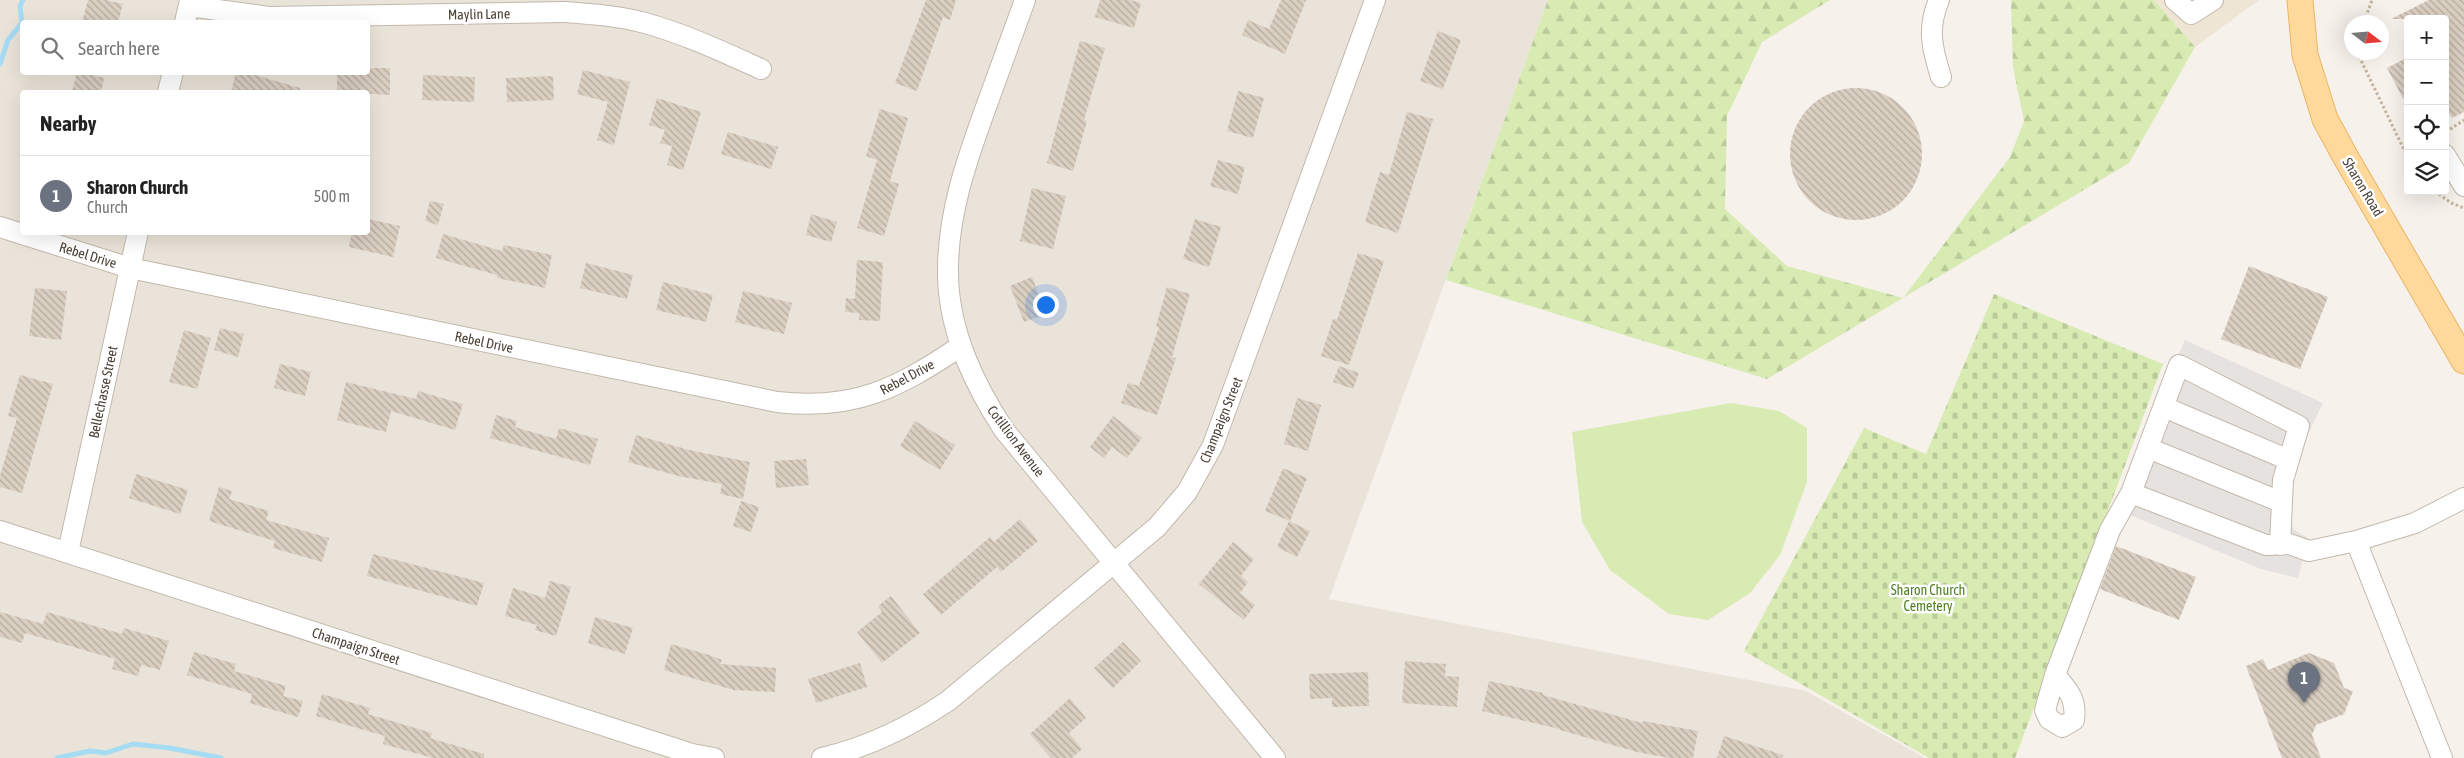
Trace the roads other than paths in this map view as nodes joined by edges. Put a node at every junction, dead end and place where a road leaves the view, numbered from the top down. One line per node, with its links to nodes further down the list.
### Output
1 (1025, 0): 19 (street, Cotillion Avenue)
2 (1375, 0): 31 (street, Champaign Street)
3 (1939, 0): 10 (street)
4 (2175, 0): 5 (street)
5 (2214, 0)
6 (2300, 0): 20 (main road, Sharon Road)
7 (188, 9): 8 (street, Maylin Lane)
8 (761, 69)
9 (172, 75): 11 (street)
10 (1941, 77)
11 (168, 90)
12 (2449, 162): 13 (street)
13 (2464, 186)
14 (0, 227): 15 (street, Rebel Drive)
15 (20, 233)
16 (25, 235): 18 (street, Rebel Drive)
17 (137, 235): 18 (street, Bellechasse Street)
18 (130, 268): 19 (street, Rebel Drive); 30 (street, Bellechasse Street)
19 (961, 346): 31 (street, Cotillion Avenue)
20 (2464, 361)
21 (2164, 406): 22 (street); 23 (street); 23 (street)
22 (2148, 448): 24 (street); 26 (street)
23 (2289, 460): 26 (street)
24 (2131, 493): 29 (street); 32 (street)
25 (2464, 498): 28 (street)
26 (2281, 502): 29 (street)
27 (0, 531): 30 (street, Champaign Street)
28 (2356, 541): 29 (street); 36 (street)
29 (2280, 545)
30 (68, 552): 33 (street, Champaign Street)
31 (1114, 563): 34 (street, Champaign Street); 35 (street, Cotillion Avenue)
32 (2055, 675)
33 (706, 757)
34 (822, 758)
35 (1275, 758)
36 (2442, 758)

